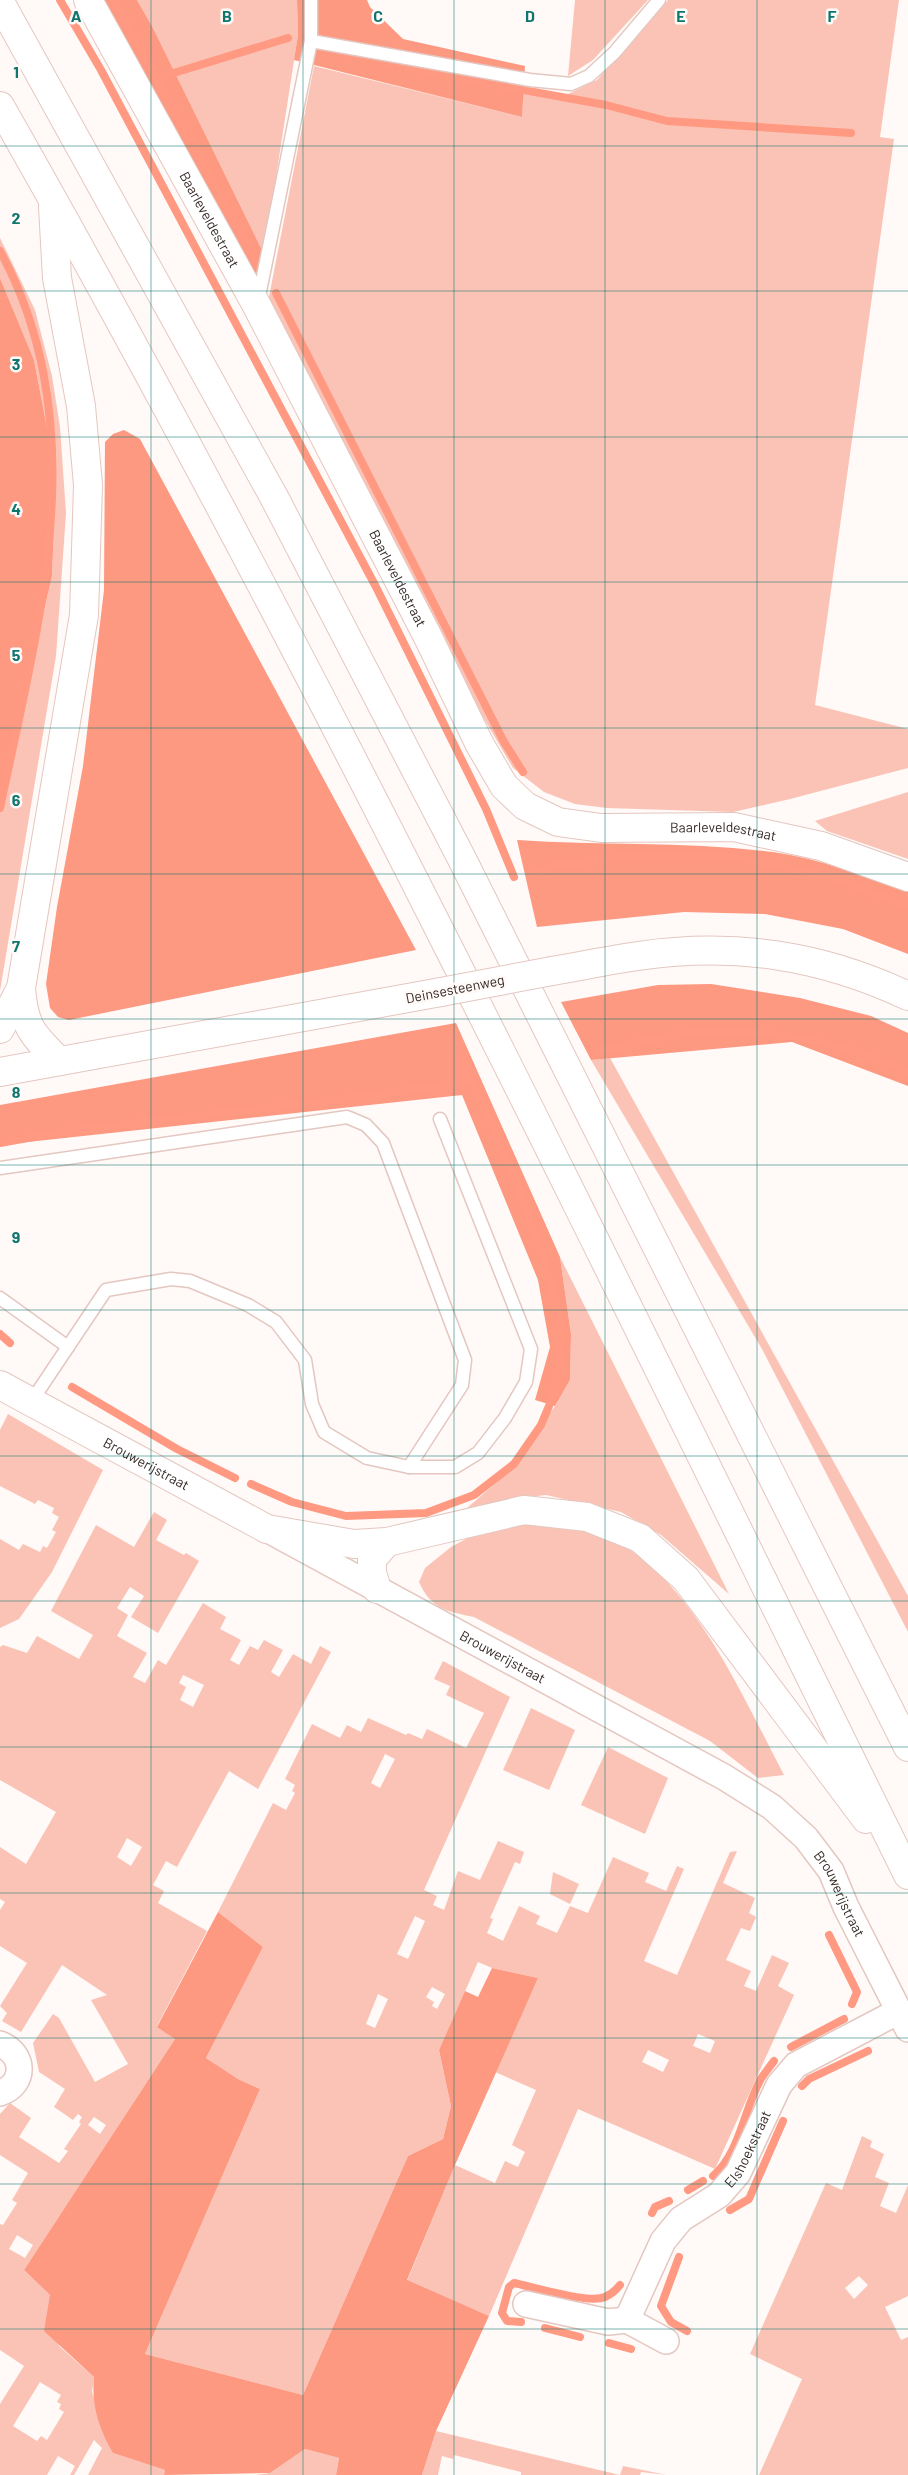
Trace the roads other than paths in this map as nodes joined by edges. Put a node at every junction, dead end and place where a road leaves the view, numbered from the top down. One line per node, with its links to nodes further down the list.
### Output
1 (88, 0): 8 (main road, Baarleveldestraat)
2 (311, 0): 5 (lane)
3 (659, 0): 5 (lane)
4 (0, 2): 25 (main road)
5 (311, 41): 8 (lane)
6 (0, 106): 7 (main road)
7 (52, 198): 10 (main road); 26 (main road)
8 (257, 306): 9 (main road, Baarleveldestraat)
9 (908, 877)
10 (22, 988): 12 (main road); 13 (main road)
11 (908, 996): 13 (main road, Deinsesteenweg, bridge)
12 (0, 1029)
13 (59, 1060): 14 (main road, Deinsesteenweg)
14 (0, 1072)
15 (440, 1119): 21 (lane)
16 (0, 1168): 21 (lane)
17 (0, 1298): 18 (lane)
18 (68, 1347): 20 (lane); 21 (lane)
19 (0, 1385): 20 (main road, Brouwerijstraat)
20 (31, 1402): 22 (main road, Brouwerijstraat)
21 (409, 1468)
22 (267, 1529): 23 (main road); 24 (street, Brouwerijstraat)
23 (387, 1542): 24 (main road); 26 (main road)
24 (377, 1589): 27 (street, Brouwerijstraat)
25 (908, 1748)
26 (908, 1874)
27 (903, 2020): 31 (street, Elshoekstraat)
28 (0, 2044): 29 (street)
29 (0, 2093)
30 (526, 2304): 31 (street)
31 (627, 2320): 32 (street)
32 (666, 2341)

